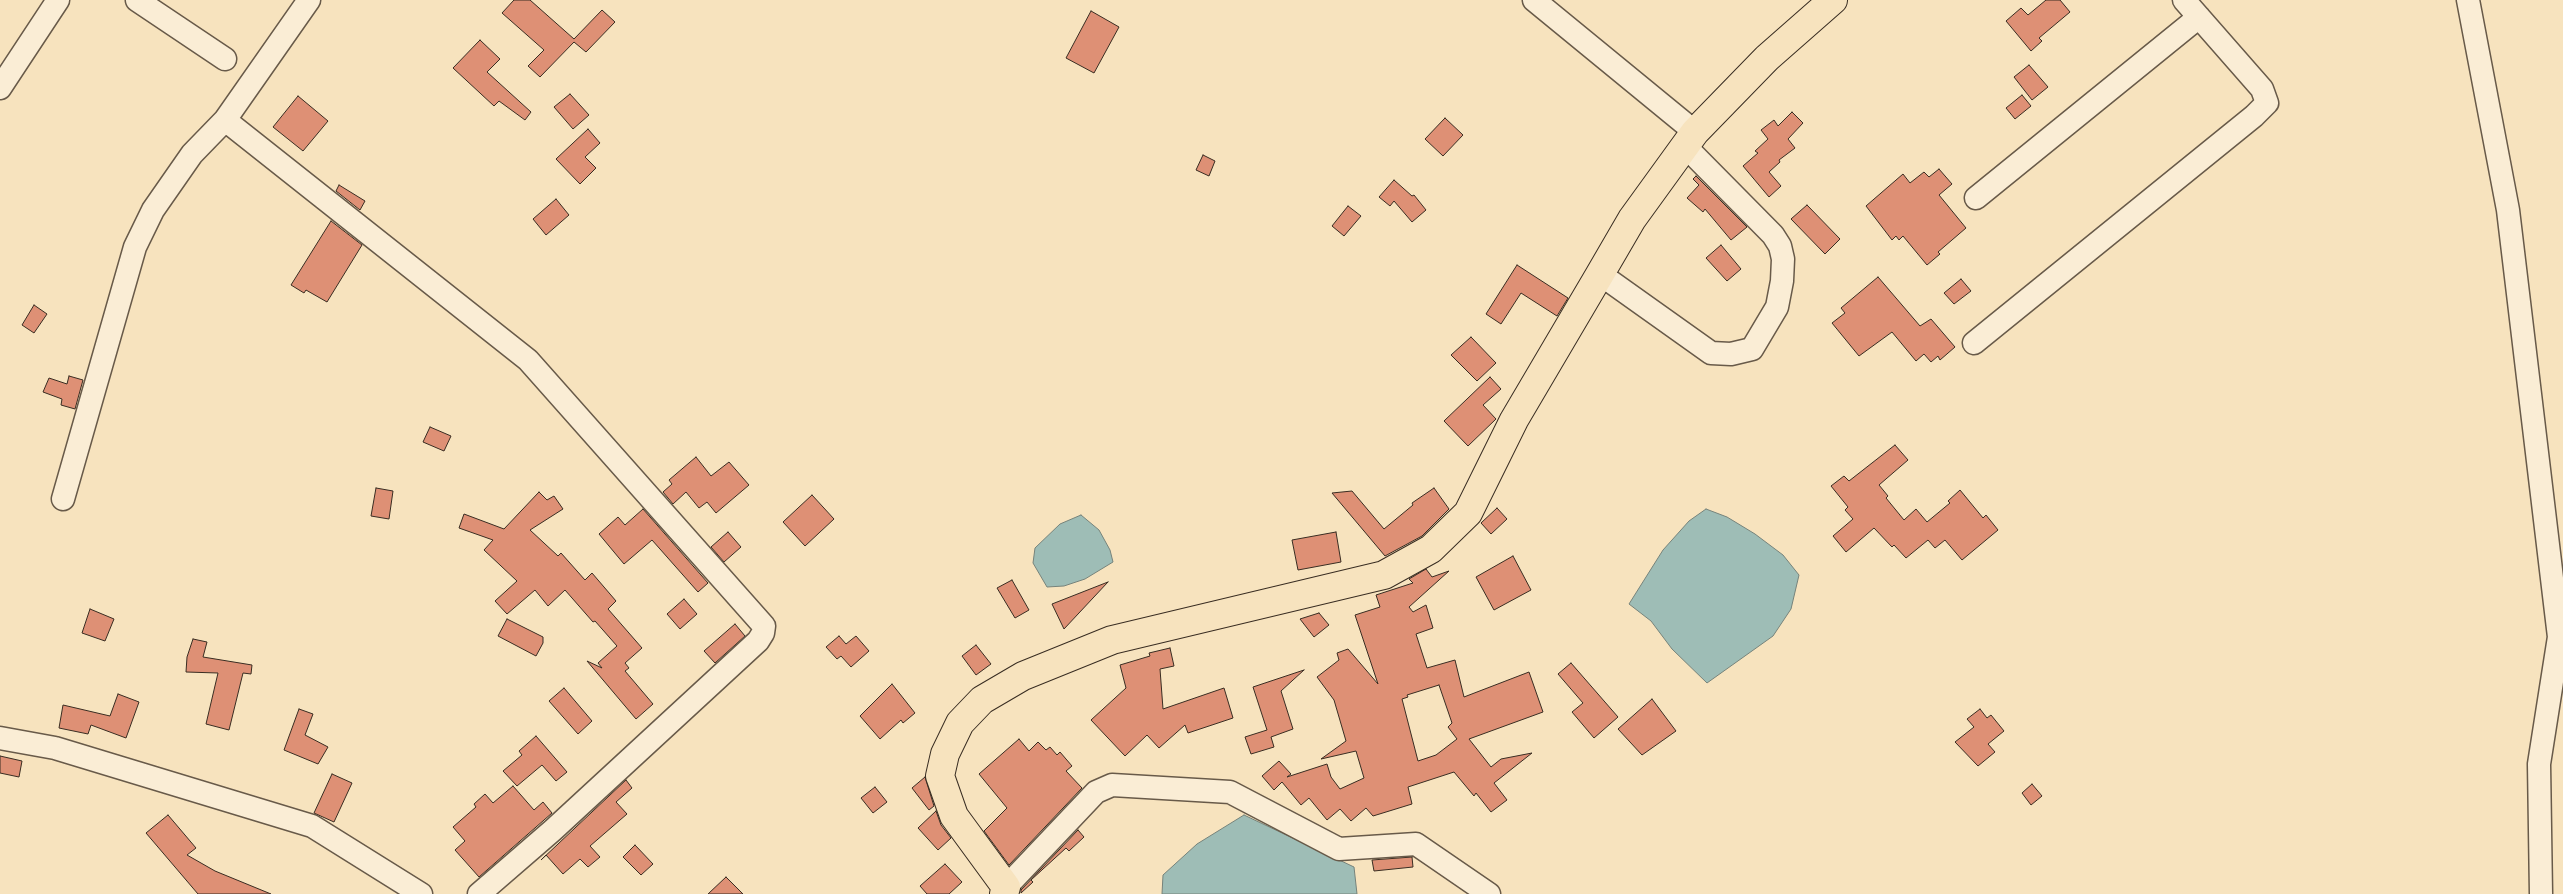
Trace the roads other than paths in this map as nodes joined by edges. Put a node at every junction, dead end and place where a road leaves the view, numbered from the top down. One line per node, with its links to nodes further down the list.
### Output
1 (58, 0): 10 (street)
2 (137, 0): 9 (street)
3 (309, 0): 11 (street)
4 (1534, 0): 12 (street)
5 (1833, 0): 12 (main road)
6 (2184, 0): 8 (street)
7 (2468, 0): 22 (street)
8 (2199, 17): 13 (street); 15 (street)
9 (225, 59)
10 (0, 88)
11 (225, 120): 16 (street); 20 (street)
12 (1690, 139): 14 (main road); 14 (street)
13 (1976, 198)
14 (1600, 274): 18 (main road)
15 (1974, 343)
16 (63, 499)
17 (0, 738): 19 (street)
18 (1005, 891): 21 (street)
19 (421, 894)
20 (479, 894)
21 (1489, 894)
22 (2541, 894)

